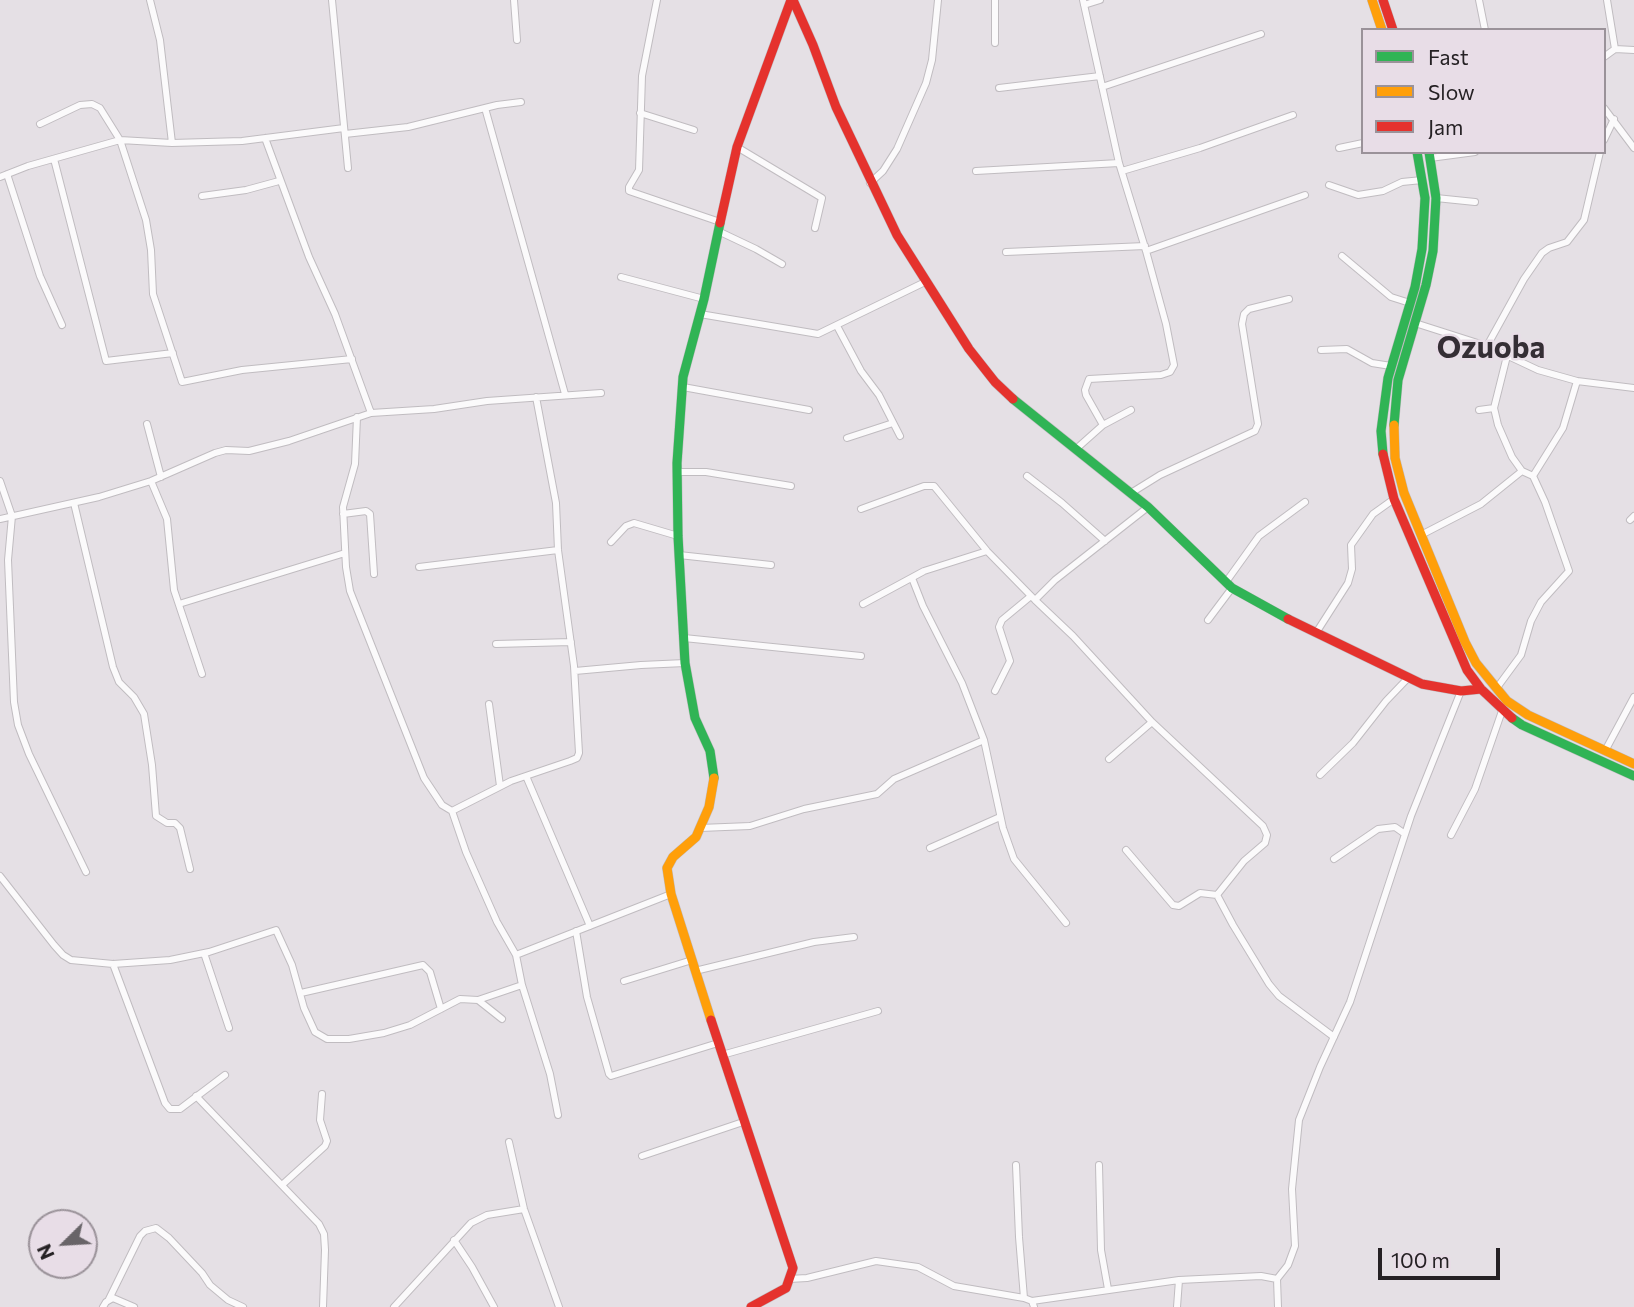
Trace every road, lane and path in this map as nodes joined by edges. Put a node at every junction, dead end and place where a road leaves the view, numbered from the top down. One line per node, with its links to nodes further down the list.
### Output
1 (149, 0): 38 (street)
2 (332, 0): 34 (street)
3 (514, 0): 18 (street)
4 (657, 0): 29 (street)
5 (792, 0): 40 (street); 54 (street)
6 (938, 0): 54 (street)
7 (995, 0): 19 (street)
8 (1100, 0): 13 (street)
9 (1372, 0): 14 (street)
10 (1383, 0): 15 (street)
11 (1479, 0): 16 (street)
12 (1606, 0): 20 (street)
13 (1084, 3): 23 (street)
14 (1381, 28)
15 (1392, 28)
16 (1485, 28)
17 (1261, 34): 24 (street)
18 (517, 40)
19 (995, 43)
20 (1615, 49): 21 (street); 22 (street)
21 (1634, 50)
22 (1606, 56)
23 (1100, 76): 24 (street); 25 (street)
24 (1102, 87): 47 (street)
25 (999, 88)
26 (521, 102): 27 (street)
27 (485, 108): 34 (street); 85 (street)
28 (1606, 110): 31 (street)
29 (640, 113): 33 (street); 60 (street)
30 (1293, 115): 50 (street)
31 (1614, 119): 35 (street); 42 (street)
32 (40, 124): 37 (street)
33 (694, 130)
34 (345, 131): 36 (street); 48 (street)
35 (1606, 136)
36 (265, 138): 38 (street); 53 (street)
37 (120, 140): 38 (street); 46 (street); 77 (street)
38 (172, 143)
39 (1361, 143): 41 (street)
40 (737, 148): 60 (street); 61 (street)
41 (1339, 148)
42 (1634, 148)
43 (1417, 154): 52 (street)
44 (1600, 154): 75 (street)
45 (1430, 155): 58 (street)
46 (54, 159): 51 (street); 77 (street)
47 (1119, 163): 49 (street); 50 (street)
48 (348, 167)
49 (976, 171)
50 (1122, 171): 62 (street)
51 (3, 176): 73 (street)
52 (1422, 180): 55 (street); 70 (street)
53 (279, 181): 57 (street); 79 (street)
54 (870, 183): 67 (street)
55 (1329, 185)
56 (1305, 195): 62 (street)
57 (202, 196)
58 (1436, 198): 59 (street); 72 (street)
59 (1475, 202)
60 (719, 227): 65 (street); 68 (street)
61 (815, 228)
62 (1145, 249): 63 (street); 95 (street)
63 (1006, 252)
64 (1342, 256): 70 (street)
65 (782, 264)
66 (621, 277): 68 (street)
67 (925, 282): 74 (street); 98 (street)
68 (704, 299): 71 (street)
69 (1289, 299): 107 (street)
70 (1410, 303): 80 (street)
71 (700, 314): 74 (street); 82 (street)
72 (1415, 323): 75 (street); 116 (street)
73 (62, 325)
74 (837, 326): 93 (street)
75 (1488, 346): 78 (street)
76 (1321, 350): 80 (street)
77 (173, 353): 79 (street)
78 (1507, 356): 81 (street); 87 (street)
79 (352, 359): 91 (street)
80 (1391, 366): 108 (street)
81 (1577, 381): 83 (street); 101 (street)
82 (683, 387): 88 (street); 100 (street)
83 (1634, 387)
84 (601, 393): 85 (street)
85 (565, 394): 86 (street)
86 (536, 397): 91 (street); 120 (street)
87 (1494, 408): 90 (street); 99 (street)
88 (809, 410)
89 (1131, 410): 95 (street)
90 (1479, 410)
91 (371, 413): 92 (street)
92 (357, 417): 102 (street); 113 (street)
93 (893, 423): 96 (street); 97 (street)
94 (147, 424): 102 (street)
95 (1103, 425): 98 (street)
96 (900, 436)
97 (847, 438)
98 (1076, 449): 107 (street)
99 (1522, 471): 101 (street); 116 (street)
100 (677, 472): 106 (street); 117 (street)
101 (1533, 476): 143 (street)
102 (160, 477): 105 (street)
103 (1027, 477): 118 (street)
104 (0, 481): 114 (street)
105 (151, 481): 110 (street); 130 (street)
106 (791, 486)
107 (1131, 493): 111 (street)
108 (1394, 499): 133 (street); 142 (street)
109 (1305, 502): 128 (street)
110 (74, 503): 114 (street); 166 (street)
111 (1148, 507): 118 (street); 128 (street)
112 (861, 509): 121 (street)
113 (343, 514): 122 (street); 126 (street)
114 (12, 516): 115 (street); 167 (street)
115 (0, 519)
116 (1421, 535): 143 (street)
117 (678, 536): 119 (street); 123 (street)
118 (1105, 541): 129 (street)
119 (611, 542)
120 (558, 550): 125 (street); 135 (street)
121 (987, 551): 127 (street); 129 (street)
122 (345, 553): 130 (street); 158 (street)
123 (679, 555): 124 (street); 134 (street)
124 (771, 565)
125 (419, 567)
126 (374, 574)
127 (912, 578): 131 (street); 150 (street)
128 (1229, 585): 132 (street); 133 (street)
129 (1033, 598): 144 (street); 149 (street)
130 (179, 604): 140 (street)
131 (863, 604)
132 (1208, 620)
133 (1316, 633): 141 (street)
134 (684, 638): 137 (street); 138 (street)
135 (570, 642): 136 (street); 139 (street)
136 (496, 643)
137 (861, 656)
138 (685, 663): 139 (street); 160 (street)
139 (575, 671): 155 (street)
140 (202, 674)
141 (1409, 677): 145 (street); 154 (street)
142 (1481, 689): 145 (street); 148 (street)
143 (1496, 690): 151 (street)
144 (995, 691)
145 (1461, 691): 161 (street)
146 (1634, 697): 151 (street)
147 (489, 704): 157 (street)
148 (1502, 711): 156 (street); 162 (street)
149 (1152, 722): 152 (street); 170 (street)
150 (984, 740): 159 (street); 160 (street)
151 (1605, 751): 153 (street)
152 (1109, 759)
153 (1634, 764)
154 (1320, 775)
155 (526, 776): 157 (street); 172 (street)
156 (1634, 776)
157 (500, 786): 158 (street)
158 (452, 811): 176 (street)
159 (1000, 817): 163 (street); 171 (street)
160 (700, 828): 169 (street)
161 (1405, 834): 165 (street); 188 (street)
162 (1451, 835)
163 (930, 848)
164 (1126, 850): 170 (street)
165 (1334, 859)
166 (190, 869)
167 (86, 872)
168 (0, 876): 178 (street)
169 (671, 894): 172 (street); 177 (street)
170 (1217, 895): 188 (street)
171 (1066, 923)
172 (590, 926): 173 (street)
173 (576, 932): 176 (street); 189 (street)
174 (854, 937): 179 (street)
175 (204, 953): 178 (street); 182 (street); 187 (street)
176 (516, 955): 181 (street)
177 (692, 960): 179 (street); 180 (street)
178 (113, 964): 193 (street)
179 (695, 971): 189 (street)
180 (624, 981)
181 (522, 985): 183 (street); 194 (street)
182 (302, 993): 184 (street); 184 (street)
183 (478, 1000): 184 (street); 186 (street)
184 (441, 1009)
185 (878, 1011): 190 (street)
186 (502, 1019)
187 (229, 1028)
188 (1334, 1037): 204 (street)
189 (718, 1042): 190 (street)
190 (722, 1055): 195 (street)
191 (225, 1075): 193 (street)
192 (322, 1094): 200 (street)
193 (196, 1096): 200 (street)
194 (558, 1115)
195 (743, 1122): 197 (street); 203 (street)
196 (509, 1142): 201 (street)
197 (642, 1156)
198 (1016, 1165): 208 (street)
199 (1099, 1166): 206 (street)
200 (282, 1185): 213 (street)
201 (524, 1209): 202 (street); 215 (street)
202 (454, 1240): 209 (street); 214 (street)
203 (789, 1279): 208 (street); 216 (street)
204 (1277, 1279): 205 (street); 218 (street)
205 (1179, 1280): 206 (street); 217 (street)
206 (1108, 1289): 208 (street)
207 (109, 1299): 210 (street); 211 (street); 212 (street)
208 (1030, 1302)
209 (397, 1306)
210 (103, 1307)
211 (134, 1307)
212 (243, 1307)
213 (323, 1307)
214 (494, 1307)
215 (559, 1307)
216 (751, 1307)
217 (1177, 1307)
218 (1278, 1307)

